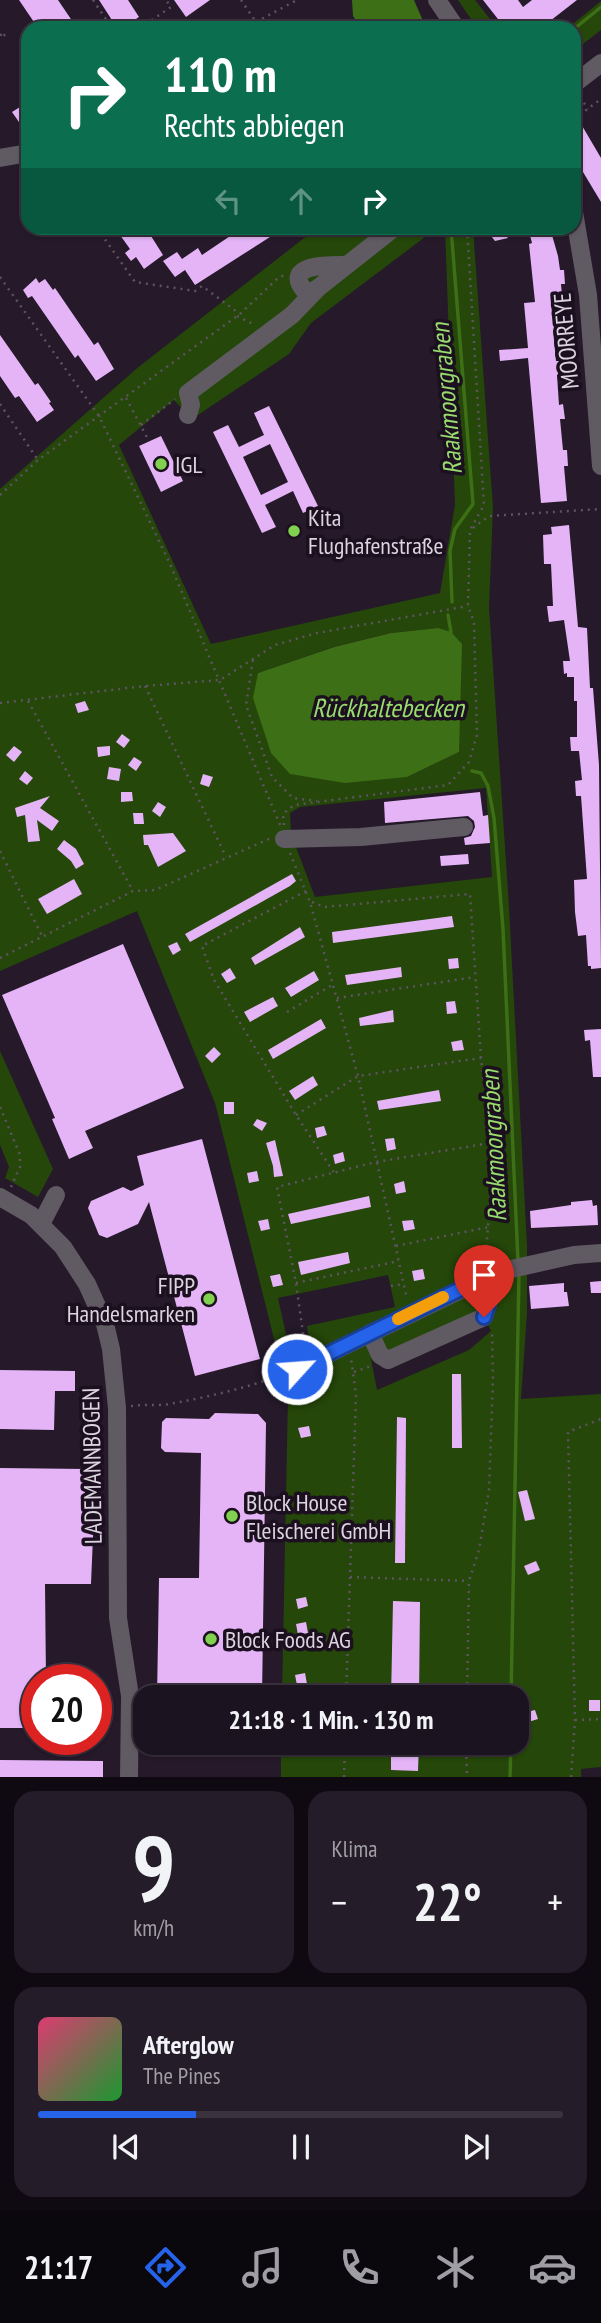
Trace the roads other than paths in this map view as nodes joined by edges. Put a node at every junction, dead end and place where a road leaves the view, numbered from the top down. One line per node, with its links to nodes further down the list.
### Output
1 (437, 0): 2 (street)
2 (451, 21)
3 (601, 63): 4 (street)
4 (581, 86)
5 (21, 154): 6 (street)
6 (0, 158)
7 (385, 235): 9 (street)
8 (580, 235): 11 (street, MOORREYE)
9 (347, 265): 10 (street); 10 (street)
10 (318, 288): 12 (street)
11 (595, 291): 13 (street, MOORREYE)
12 (188, 415)
13 (601, 466)
14 (464, 827): 15 (street)
15 (284, 835)
16 (56, 1195): 18 (street)
17 (3, 1198): 18 (street, LADEMANNBOGEN)
18 (41, 1224): 23 (street, LADEMANNBOGEN)
19 (601, 1253): 20 (street)
20 (485, 1277): 21 (street); 21 (street)
21 (370, 1333): 22 (street)
22 (303, 1360)
23 (129, 1777)

